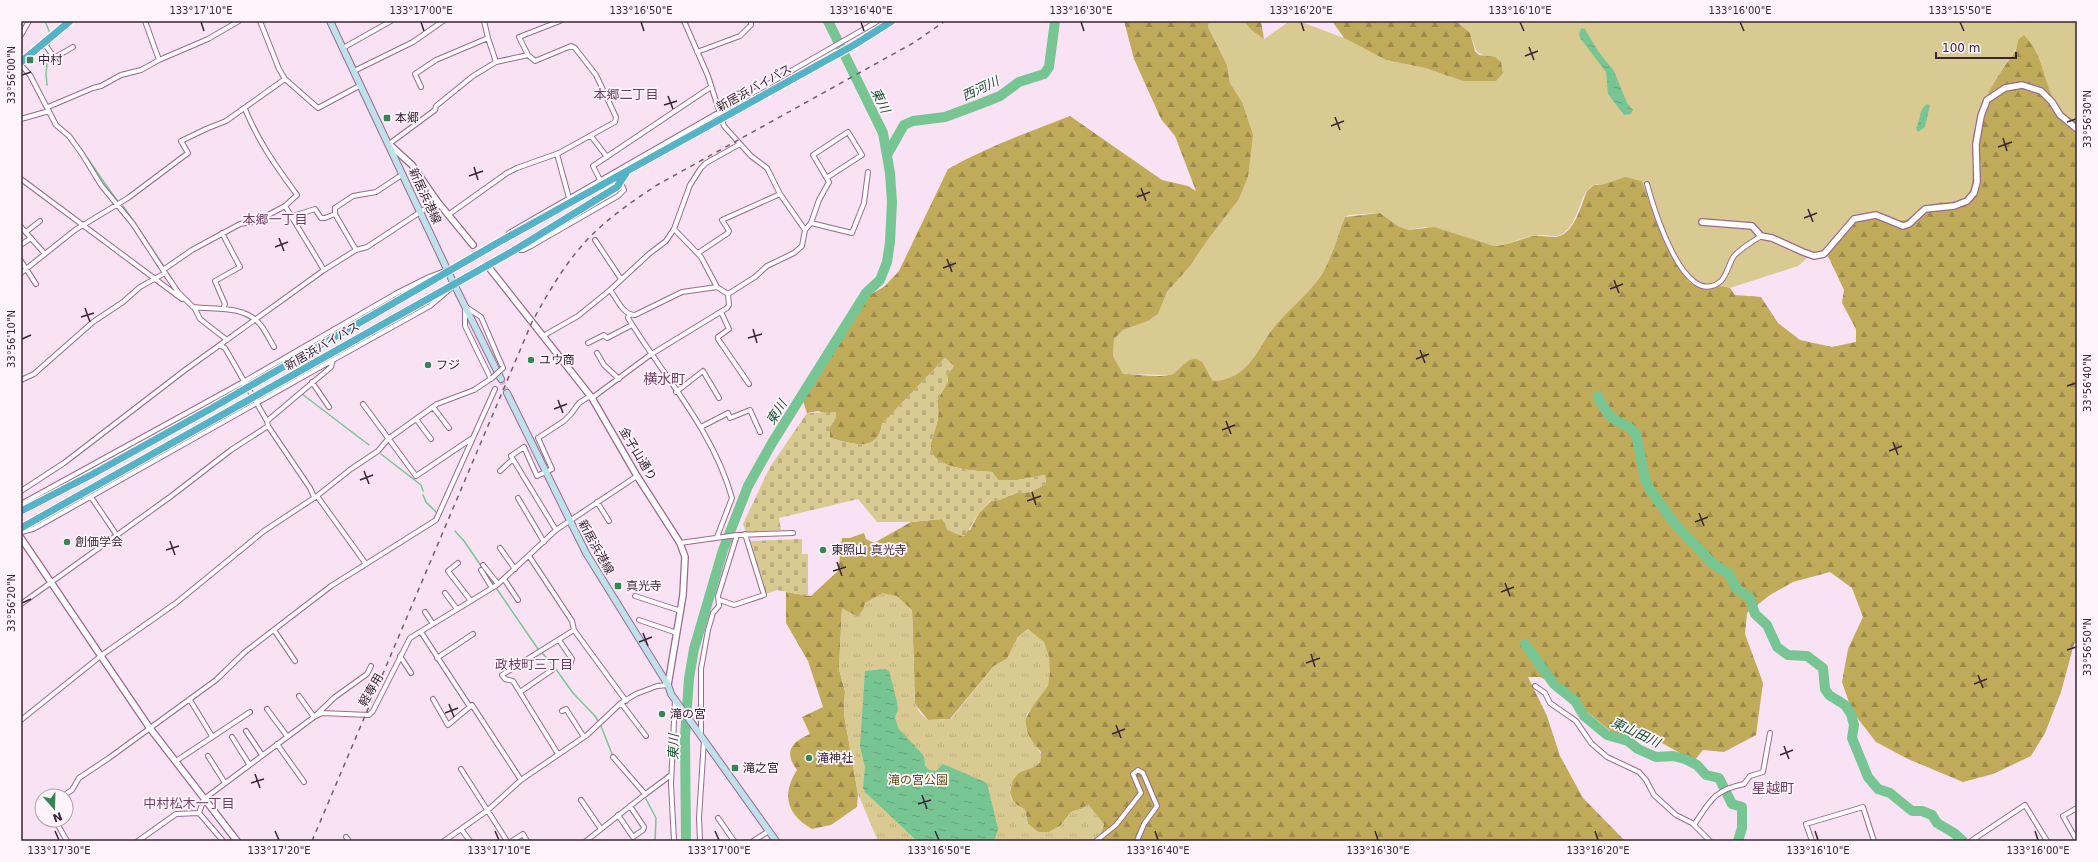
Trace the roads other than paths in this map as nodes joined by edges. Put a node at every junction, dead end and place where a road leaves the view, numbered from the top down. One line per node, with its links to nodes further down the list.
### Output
1 (29, 21): 15 (street)
2 (70, 21): 17 (highway)
3 (145, 21): 22 (street)
4 (239, 21): 22 (street)
5 (260, 21): 26 (street)
6 (330, 21): 19 (main road, 新居浜港線)
7 (391, 21): 19 (street)
8 (443, 21): 25 (street)
9 (484, 21): 16 (street)
10 (684, 21): 20 (street)
11 (751, 21): 20 (street)
12 (878, 21): 32 (street)
13 (892, 21): 32 (highway, 新居浜バイパス)
14 (561, 22): 21 (street)
15 (21, 35)
16 (488, 38): 23 (street); 28 (street)
17 (47, 47): 18 (street); 24 (highway)
18 (73, 47)
19 (343, 48): 25 (main road, 新居浜港線)
20 (697, 52): 29 (street)
21 (528, 55): 23 (street); 35 (street)
22 (159, 60): 30 (street)
23 (496, 62): 36 (street)
24 (21, 64): 30 (street)
25 (354, 71): 27 (main road, 新居浜港線)
26 (285, 79): 27 (street); 31 (street)
27 (361, 85): 36 (main road, 新居浜港線)
28 (421, 87)
29 (711, 87): 32 (street); 39 (street)
30 (48, 109): 33 (street); 50 (street)
31 (245, 109): 50 (street); 51 (street)
32 (720, 115): 37 (street); 41 (highway, 新居浜バイパス); 45 (street)
33 (21, 118)
34 (2077, 129): 65 (street)
35 (591, 136): 38 (street); 39 (street)
36 (389, 144): 42 (main road, 新居浜港線); 49 (street)
37 (740, 144): 47 (street); 61 (street)
38 (557, 154): 48 (street); 54 (street)
39 (607, 157): 45 (street)
40 (868, 172): 58 (street)
41 (626, 173): 68 (highway, 新居浜バイパス); 75 (highway, 新居浜バイパス)
42 (403, 174): 52 (main road, 新居浜港線); 53 (street)
43 (828, 177): 43 (street); 58 (street)
44 (21, 179): 59 (street)
45 (600, 180): 48 (street)
46 (1647, 184): 65 (street)
47 (780, 194): 62 (street); 72 (street)
48 (569, 198): 68 (street)
49 (437, 201): 52 (street); 54 (street)
50 (118, 204): 59 (street); 79 (street)
51 (285, 206): 55 (street); 64 (street)
52 (420, 211): 71 (street); 80 (main road, 新居浜港線)
53 (335, 214): 55 (street); 71 (street)
54 (448, 215): 70 (street)
55 (293, 216): 77 (street)
56 (40, 221): 63 (street)
57 (1702, 222): 65 (street)
58 (811, 223): 62 (street)
59 (84, 225): 73 (street); 81 (street)
60 (21, 227): 63 (street)
61 (674, 229): 72 (street); 82 (street)
62 (805, 230): 87 (street)
63 (26, 232): 66 (street)
64 (222, 233): 79 (street); 91 (street)
65 (1761, 236)
66 (31, 238): 69 (street); 73 (street)
67 (595, 240): 82 (street)
68 (499, 242): 80 (highway, 新居浜バイパス)
69 (22, 244)
70 (473, 245)
71 (356, 250): 77 (street)
72 (698, 253): 85 (street)
73 (45, 254): 76 (street)
74 (21, 261): 76 (street)
75 (487, 265): 84 (highway, 新居浜バイパス); 96 (street, 金子山通り)
76 (26, 269): 78 (street); 83 (street)
77 (324, 270): 94 (street)
78 (21, 272)
79 (164, 272): 81 (street); 88 (street)
80 (448, 272): 84 (main road, 新居浜港線); 109 (highway, 新居浜バイパス)
81 (155, 279): 88 (street); 107 (street)
82 (621, 279): 86 (street)
83 (36, 284)
84 (454, 284): 89 (main road, 新居浜港線); 103 (street); 116 (highway, 新居浜バイパス)
85 (717, 287): 87 (street); 93 (street)
86 (610, 290): 93 (street); 96 (street)
87 (728, 294): 92 (street)
88 (184, 300): 90 (street)
89 (464, 305): 104 (street); 104 (street, bridge); 105 (main road, 新居浜港線)
90 (194, 307): 91 (street); 97 (street)
91 (223, 309): 94 (street)
92 (721, 312): 102 (street); 110 (street)
93 (629, 315): 95 (street)
94 (255, 320): 97 (street); 100 (street)
95 (632, 325): 98 (street); 102 (street)
96 (543, 336): 114 (street, 金子山通り)
97 (227, 340): 99 (street)
98 (588, 343)
99 (221, 346): 109 (street); 133 (street)
100 (274, 347)
101 (597, 353): 106 (street)
102 (650, 355): 106 (street); 112 (street)
103 (333, 360): 108 (street); 116 (street)
104 (492, 378): 119 (street)
105 (501, 379)
106 (619, 379): 114 (street)
107 (21, 380)
108 (312, 382): 118 (street); 121 (street)
109 (246, 384): 116 (street); 138 (street); 139 (highway, 新居浜バイパス)
110 (749, 384)
111 (495, 389): 128 (street)
112 (676, 392): 115 (street); 123 (street)
113 (507, 393): 131 (main road, 新居浜港線)
114 (591, 397): 131 (street); 132 (street, 金子山通り)
115 (719, 398)
116 (256, 400): 121 (street); 135 (street); 142 (highway, 新居浜バイパス)
117 (363, 404): 126 (street)
118 (329, 407)
119 (433, 407): 120 (street); 124 (street)
120 (416, 419): 126 (street); 127 (street)
121 (267, 421): 122 (street)
122 (268, 426): 134 (street); 146 (street)
123 (701, 427): 125 (street); 149 (street)
124 (449, 428)
125 (760, 432)
126 (388, 439): 128 (street); 134 (street)
127 (431, 439)
128 (472, 439): 156 (street)
129 (512, 459): 130 (street); 131 (street); 143 (street)
130 (500, 471)
131 (546, 473): 141 (main road, 新居浜港線)
132 (638, 476): 137 (street, 軽専用); 152 (street, 金子山通り)
133 (21, 491)
134 (316, 496): 156 (street); 180 (street)
135 (91, 497): 144 (street); 146 (street)
136 (518, 498): 151 (street)
137 (597, 502): 140 (street); 141 (street, 軽専用)
138 (21, 504)
139 (21, 511)
140 (609, 520)
141 (569, 521): 143 (street, 軽専用); 188 (main road, 新居浜港線)
142 (21, 528)
143 (556, 530): 151 (street, 軽専用)
144 (21, 532)
145 (793, 533): 147 (street)
146 (116, 534): 161 (street)
147 (745, 534): 148 (street); 166 (street)
148 (736, 535): 149 (street); 166 (street)
149 (718, 537): 152 (street)
150 (21, 538): 161 (street)
151 (544, 542): 154 (street, 軽専用)
152 (680, 543): 170 (street, 金子山通り)
153 (500, 548): 158 (street)
154 (530, 556): 158 (street, 軽専用); 175 (street)
155 (458, 562): 167 (street)
156 (366, 564): 174 (street)
157 (483, 565): 162 (street)
158 (515, 569): 160 (street, 軽専用)
159 (481, 570): 162 (street)
160 (504, 579): 162 (street, 軽専用); 165 (street)
161 (50, 582): 168 (street); 180 (street)
162 (495, 586): 167 (street, 軽専用)
163 (445, 593): 169 (street)
164 (635, 596): 170 (street)
165 (518, 600)
166 (720, 600): 211 (street)
167 (471, 601): 169 (street, 軽専用)
168 (21, 604)
169 (457, 609): 173 (street, 軽専用)
170 (681, 611): 177 (street, 金子山通り)
171 (425, 612): 173 (street)
172 (639, 620): 177 (street)
173 (433, 624): 176 (street, 軽専用)
174 (274, 630): 183 (street); 193 (street)
175 (574, 630): 179 (street); 194 (street)
176 (421, 632): 181 (street, 軽専用); 182 (street)
177 (677, 633): 188 (street, 金子山通り)
178 (473, 634): 182 (street)
179 (559, 640): 185 (street); 190 (street)
180 (102, 655): 202 (street); 203 (street)
181 (400, 656): 187 (street); 201 (street, 軽専用)
182 (436, 658): 197 (street)
183 (295, 661)
184 (371, 666): 201 (street)
185 (569, 667)
186 (552, 670): 190 (street)
187 (411, 673)
188 (668, 685): 194 (street); 195 (main road, 新居浜港線)
189 (1535, 686): 234 (street)
190 (520, 692): 214 (street)
191 (299, 696): 201 (street)
192 (433, 699): 197 (street)
193 (190, 700): 203 (street); 206 (street)
194 (626, 700): 196 (street)
195 (677, 702): 211 (main road, 新居浜港線); 220 (street)
196 (621, 704): 208 (street); 210 (street)
197 (470, 707): 221 (street)
198 (267, 709): 207 (street)
199 (562, 711): 210 (street)
200 (250, 712): 206 (street)
201 (314, 717): 207 (street)
202 (21, 720)
203 (149, 727): 217 (street); 224 (street)
204 (246, 731): 213 (street)
205 (1770, 733): 234 (street)
206 (212, 736): 217 (street)
207 (287, 736): 212 (street)
208 (646, 736)
209 (232, 737): 218 (street)
210 (584, 737): 214 (street)
211 (703, 738): 238 (main road, 新居浜港線); 253 (street)
212 (277, 744): 213 (street); 223 (street)
213 (262, 754): 218 (street)
214 (558, 754): 221 (street)
215 (208, 756): 222 (street)
216 (613, 757): 225 (street)
217 (176, 762): 226 (street)
218 (249, 764): 222 (street)
219 (461, 769): 230 (street)
220 (672, 775): 225 (street); 252 (street)
221 (521, 780): 230 (street)
222 (225, 782): 226 (street)
223 (304, 782)
224 (73, 788)
225 (645, 794): 228 (street)
226 (204, 799): 231 (street); 244 (street)
227 (581, 800): 237 (street)
228 (630, 806): 232 (street); 239 (street)
229 (2077, 808): 240 (street)
230 (488, 810): 236 (street); 247 (street)
231 (199, 813): 241 (street); 243 (street)
232 (618, 815): 237 (street); 239 (street)
233 (718, 818): 254 (street)
234 (1694, 825): 259 (street)
235 (60, 828): 242 (street)
236 (461, 829): 245 (street); 246 (street)
237 (600, 829): 250 (street)
238 (769, 831): 255 (street); 256 (main road, 新居浜港線)
239 (633, 837): 251 (street)
240 (2076, 838): 264 (street)
241 (140, 840)
242 (67, 841)
243 (223, 841)
244 (236, 841)
245 (445, 841)
246 (470, 841)
247 (507, 841)
248 (512, 841): 249 (street)
249 (527, 841)
250 (586, 841)
251 (636, 841)
252 (674, 841)
253 (700, 841)
254 (734, 841)
255 (753, 841)
256 (776, 841)
257 (1096, 841): 258 (street)
258 (1137, 841)
259 (1710, 841)
260 (1812, 841): 261 (street)
261 (1874, 841)
262 (1971, 841): 263 (street)
263 (2047, 841)
264 (2069, 841)

